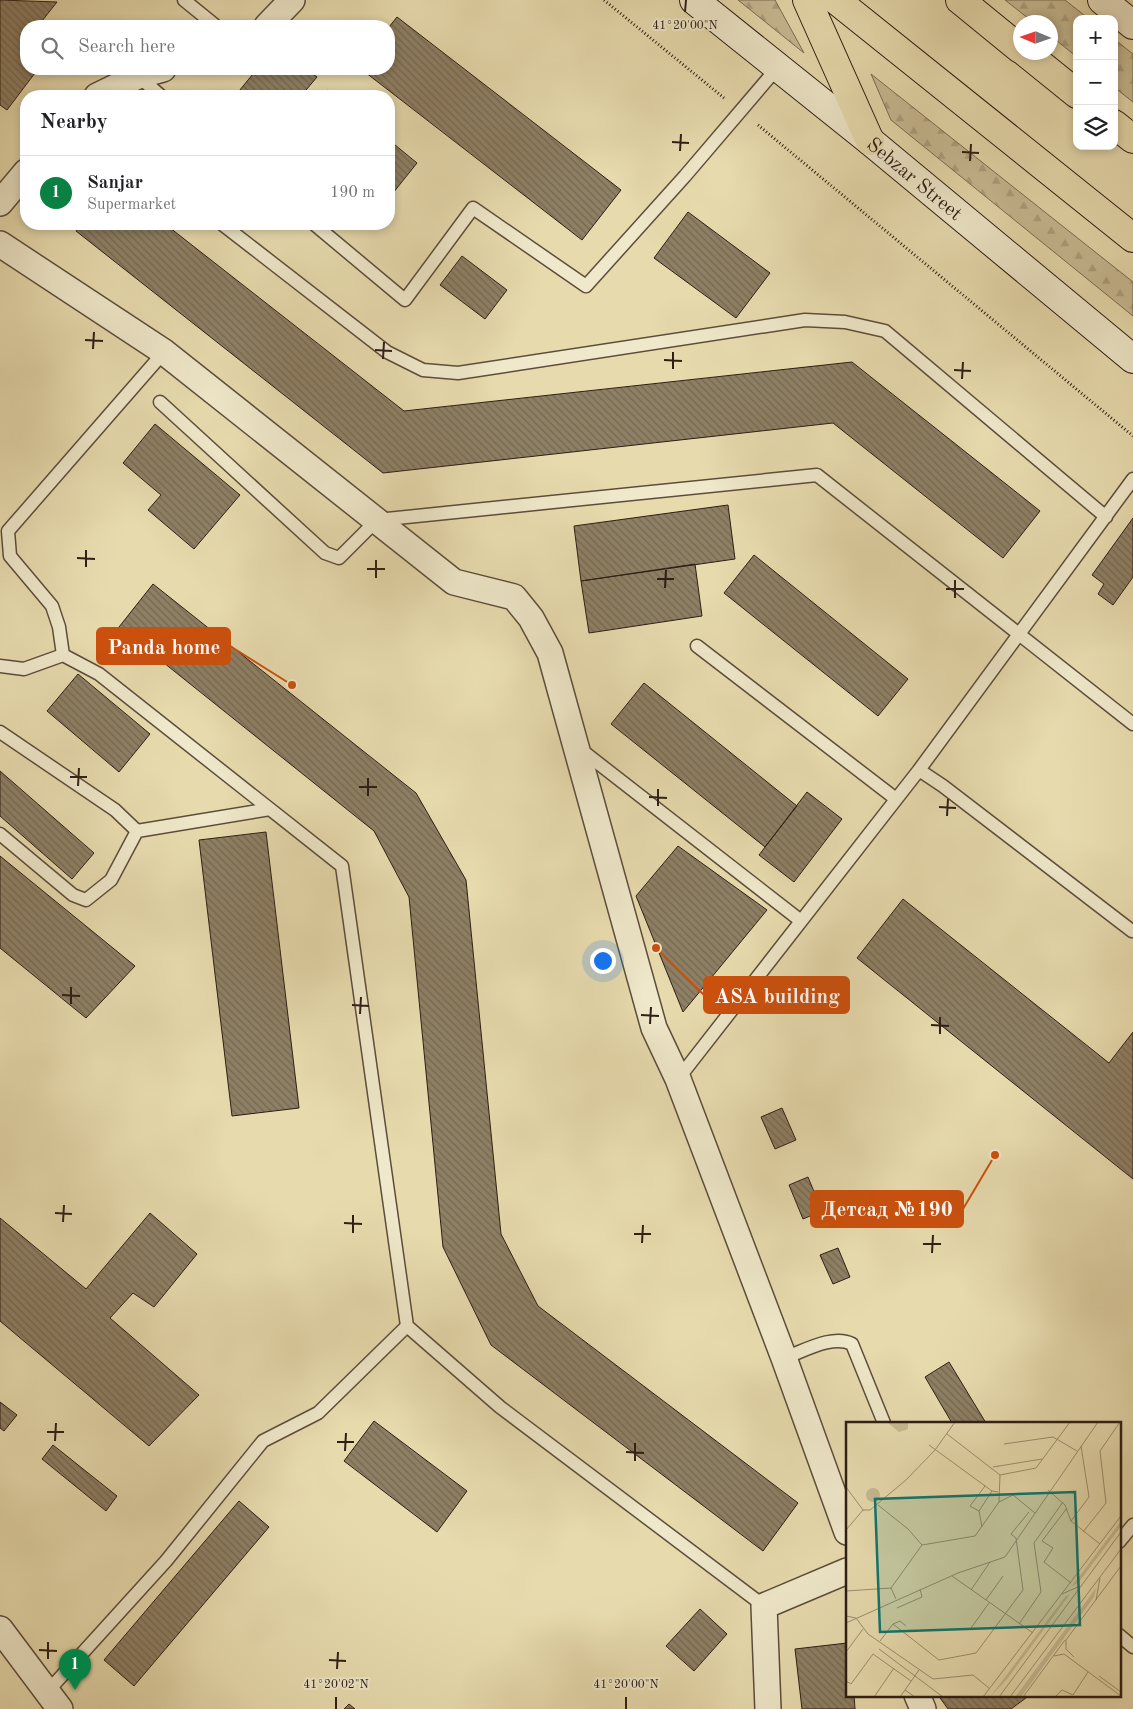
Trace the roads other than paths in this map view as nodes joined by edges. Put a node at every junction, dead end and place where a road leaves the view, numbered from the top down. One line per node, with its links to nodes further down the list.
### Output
1 (184, 0): 8 (lane)
2 (292, 0): 9 (street)
3 (694, 0): 13 (street, Sebzar Street)
4 (807, 0): 21 (main road)
5 (836, 0): 26 (main road)
6 (960, 0): 11 (main road)
7 (1102, 0): 10 (street)
8 (209, 20)
9 (274, 20)
10 (1133, 25)
11 (1013, 43)
12 (1035, 60): 18 (main road)
13 (778, 67): 21 (street, Sebzar Street); 25 (lane)
14 (142, 75): 15 (street)
15 (138, 76): 16 (street); 17 (lane)
16 (109, 90)
17 (155, 90)
18 (1073, 91)
19 (1118, 127): 20 (main road)
20 (1133, 139)
21 (870, 141): 29 (street, Sebzar Street)
22 (20, 179): 23 (street)
23 (0, 202)
24 (230, 230): 32 (lane)
25 (321, 230)
26 (1133, 238)
27 (0, 244): 28 (street)
28 (164, 352): 33 (street); 36 (lane)
29 (1133, 359)
30 (160, 402): 33 (lane)
31 (1133, 479): 32 (lane)
32 (1106, 517): 34 (lane)
33 (377, 520): 34 (lane); 40 (street)
34 (1020, 634): 38 (lane); 41 (lane)
35 (697, 646): 42 (lane)
36 (63, 655): 37 (lane); 43 (lane)
37 (0, 666)
38 (1133, 724)
39 (0, 732): 44 (lane)
40 (576, 746): 46 (lane); 48 (street)
41 (919, 770): 42 (lane); 47 (lane)
42 (896, 799): 46 (lane)
43 (270, 809): 44 (lane); 49 (lane)
44 (137, 831): 45 (lane)
45 (0, 834)
46 (801, 922): 48 (lane)
47 (1132, 931)
48 (678, 1079): 50 (street)
49 (407, 1326): 56 (lane); 61 (lane)
50 (784, 1358): 51 (lane); 53 (street)
51 (884, 1422)
52 (1133, 1525): 54 (lane)
53 (846, 1529)
54 (1120, 1541)
55 (846, 1571): 56 (street)
56 (764, 1606): 62 (street)
57 (0, 1629): 61 (street)
58 (1120, 1636): 59 (lane)
59 (1133, 1647)
60 (917, 1696): 63 (street)
61 (54, 1700)
62 (768, 1709)
63 (923, 1709)

